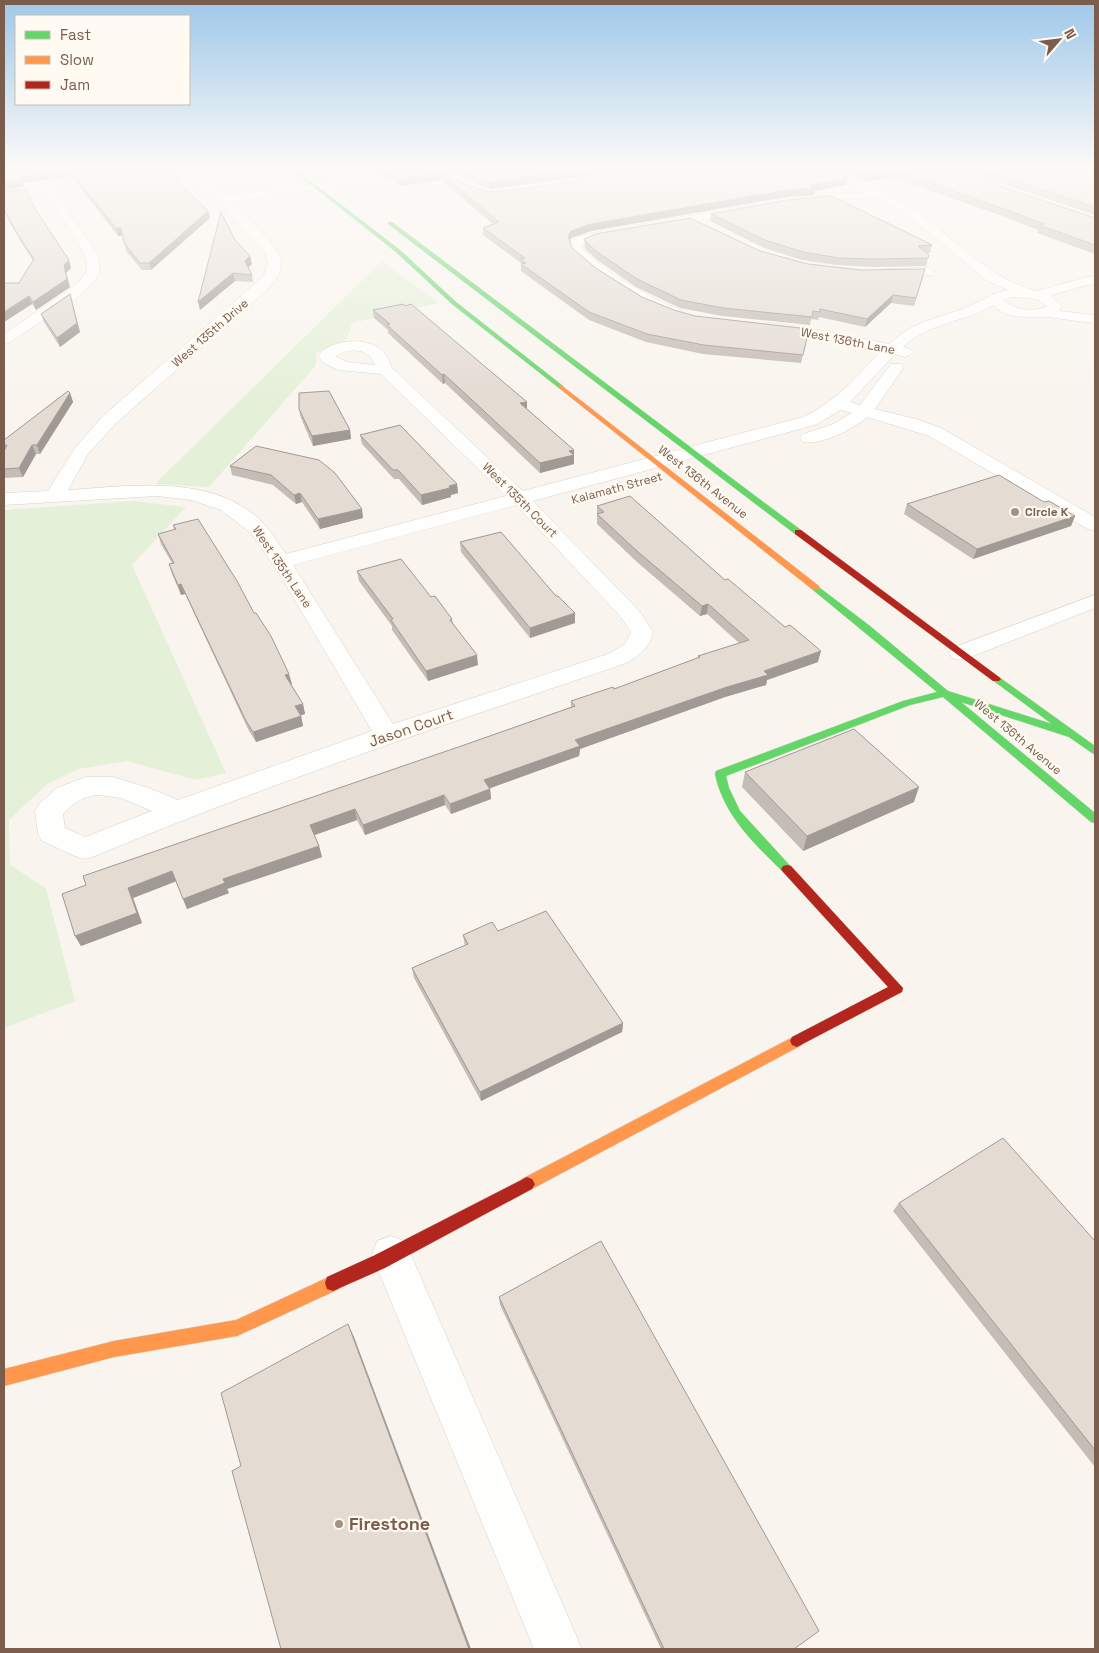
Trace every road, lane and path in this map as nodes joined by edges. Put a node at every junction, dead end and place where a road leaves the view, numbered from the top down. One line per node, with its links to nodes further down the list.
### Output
1 (87, 246): 19 (street)
2 (266, 246): 29 (street, West 135th Drive)
3 (392, 246): 28 (main road, West 136th Avenue)
4 (420, 246): 26 (main road, West 136th Avenue)
5 (576, 246): 16 (street)
6 (953, 246): 9 (street)
7 (870, 272): 8 (street)
8 (928, 272)
9 (991, 277): 12 (street); 13 (street)
10 (1095, 279): 12 (street, Kalamath Street)
11 (1095, 289): 14 (street)
12 (1031, 294): 13 (street, Kalamath Street); 14 (street)
13 (998, 298): 15 (street); 20 (street, Kalamath Street)
14 (1049, 305): 15 (street); 17 (street)
15 (1022, 312): 21 (street)
16 (694, 318)
17 (1095, 319)
18 (759, 326): 20 (street, West 136th Lane)
19 (4, 340)
20 (891, 350): 21 (street, West 136th Lane); 23 (street, Kalamath Street)
21 (908, 353): 24 (street)
22 (385, 370): 31 (street, West 135th Court)
23 (840, 405): 24 (street); 26 (street, Kalamath Street)
24 (864, 411): 25 (street); 32 (street)
25 (797, 441)
26 (692, 452): 27 (main road, West 136th Avenue); 28 (street, Kalamath Street)
27 (718, 462): 28 (street, Kalamath Street); 39 (main road, West 136th Avenue)
28 (664, 468): 31 (street, Kalamath Street); 35 (main road, West 136th Avenue)
29 (55, 495): 30 (street); 33 (street, West 135th Lane)
30 (4, 499)
31 (526, 505): 33 (street, Kalamath Street); 37 (street, West 135th Court)
32 (1095, 525)
33 (286, 569): 42 (street, West 135th Lane)
34 (1095, 600): 39 (street)
35 (850, 614): 36 (main road); 40 (main road, West 136th Avenue)
36 (886, 627)
37 (641, 640): 42 (street, Jason Court)
38 (923, 640): 39 (main road)
39 (960, 653): 41 (main road, West 136th Avenue)
40 (945, 693): 41 (main road); 45 (main road, West 136th Avenue); 46 (main road)
41 (1073, 735): 43 (main road, West 136th Avenue)
42 (387, 736): 44 (street, Jason Court)
43 (1095, 751)
44 (177, 811)
45 (1095, 819)
46 (391, 1254): 47 (main road); 48 (street)
47 (4, 1378)
48 (558, 1649)

